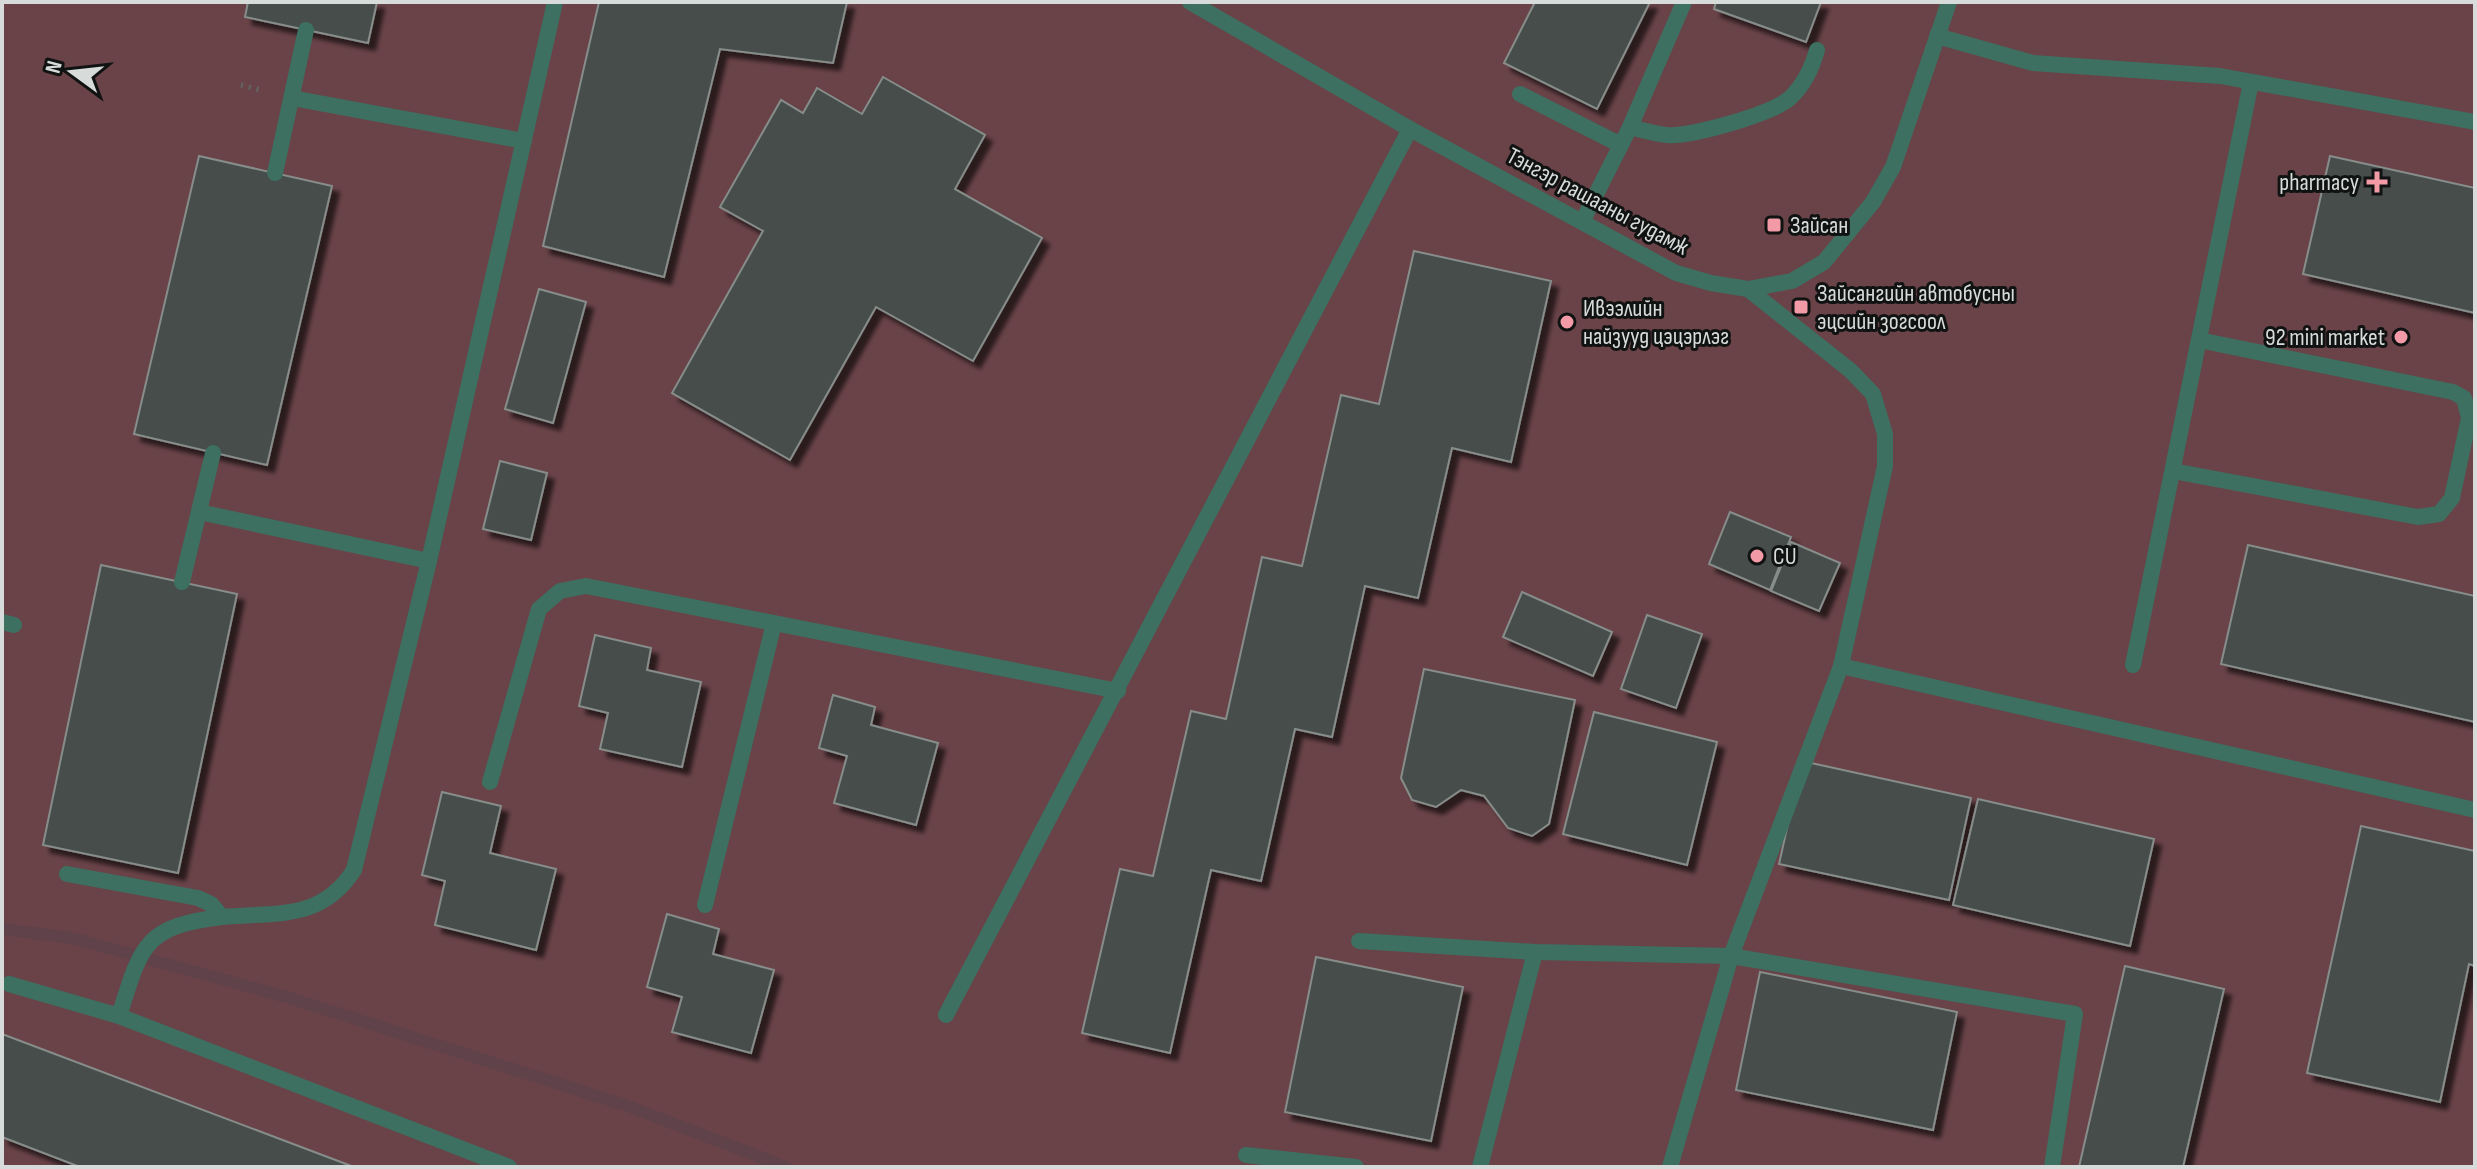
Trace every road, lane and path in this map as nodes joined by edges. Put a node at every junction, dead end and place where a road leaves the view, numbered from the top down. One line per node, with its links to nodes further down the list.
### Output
1 (555, 2): 14 (street)
2 (1190, 2): 13 (street, Тэнгэр рашааны гудамж)
3 (1684, 2): 12 (street)
4 (1949, 2): 6 (street, Тэнгэр рашааны гудамж)
5 (306, 30): 10 (street)
6 (1937, 36): 8 (street); 18 (street, Тэнгэр рашааны гудамж)
7 (1817, 50): 12 (street)
8 (2251, 82): 11 (street); 19 (street)
9 (1520, 94): 15 (street)
10 (292, 98): 14 (street); 16 (street)
11 (2475, 122)
12 (1630, 127): 15 (street)
13 (1410, 129): 17 (street, Тэнгэр рашааны гудамж); 28 (street)
14 (524, 141): 23 (street)
15 (1621, 145): 17 (street)
16 (275, 173)
17 (1583, 220): 18 (street, Тэнгэр рашааны гудамж)
18 (1748, 289): 27 (street)
19 (2199, 340): 21 (street); 21 (street)
20 (213, 453): 22 (street)
21 (2173, 471): 26 (street)
22 (199, 512): 23 (street); 24 (street)
23 (429, 561): 33 (street)
24 (182, 582)
25 (774, 623): 28 (street); 29 (street); 32 (street)
26 (2133, 665)
27 (1841, 666): 30 (street); 36 (street)
28 (1118, 691): 38 (street)
29 (490, 782)
30 (2475, 810)
31 (67, 874): 33 (street)
32 (705, 905)
33 (222, 917): 39 (street)
34 (1359, 941): 35 (street)
35 (1535, 952): 36 (street); 43 (street)
36 (1731, 956): 44 (street); 45 (street)
37 (9, 984): 39 (street)
38 (946, 1015)
39 (119, 1016): 41 (street)
40 (1246, 1155): 42 (street)
41 (509, 1167)
42 (1356, 1167)
43 (1480, 1167)
44 (1670, 1167)
45 (2052, 1167)

